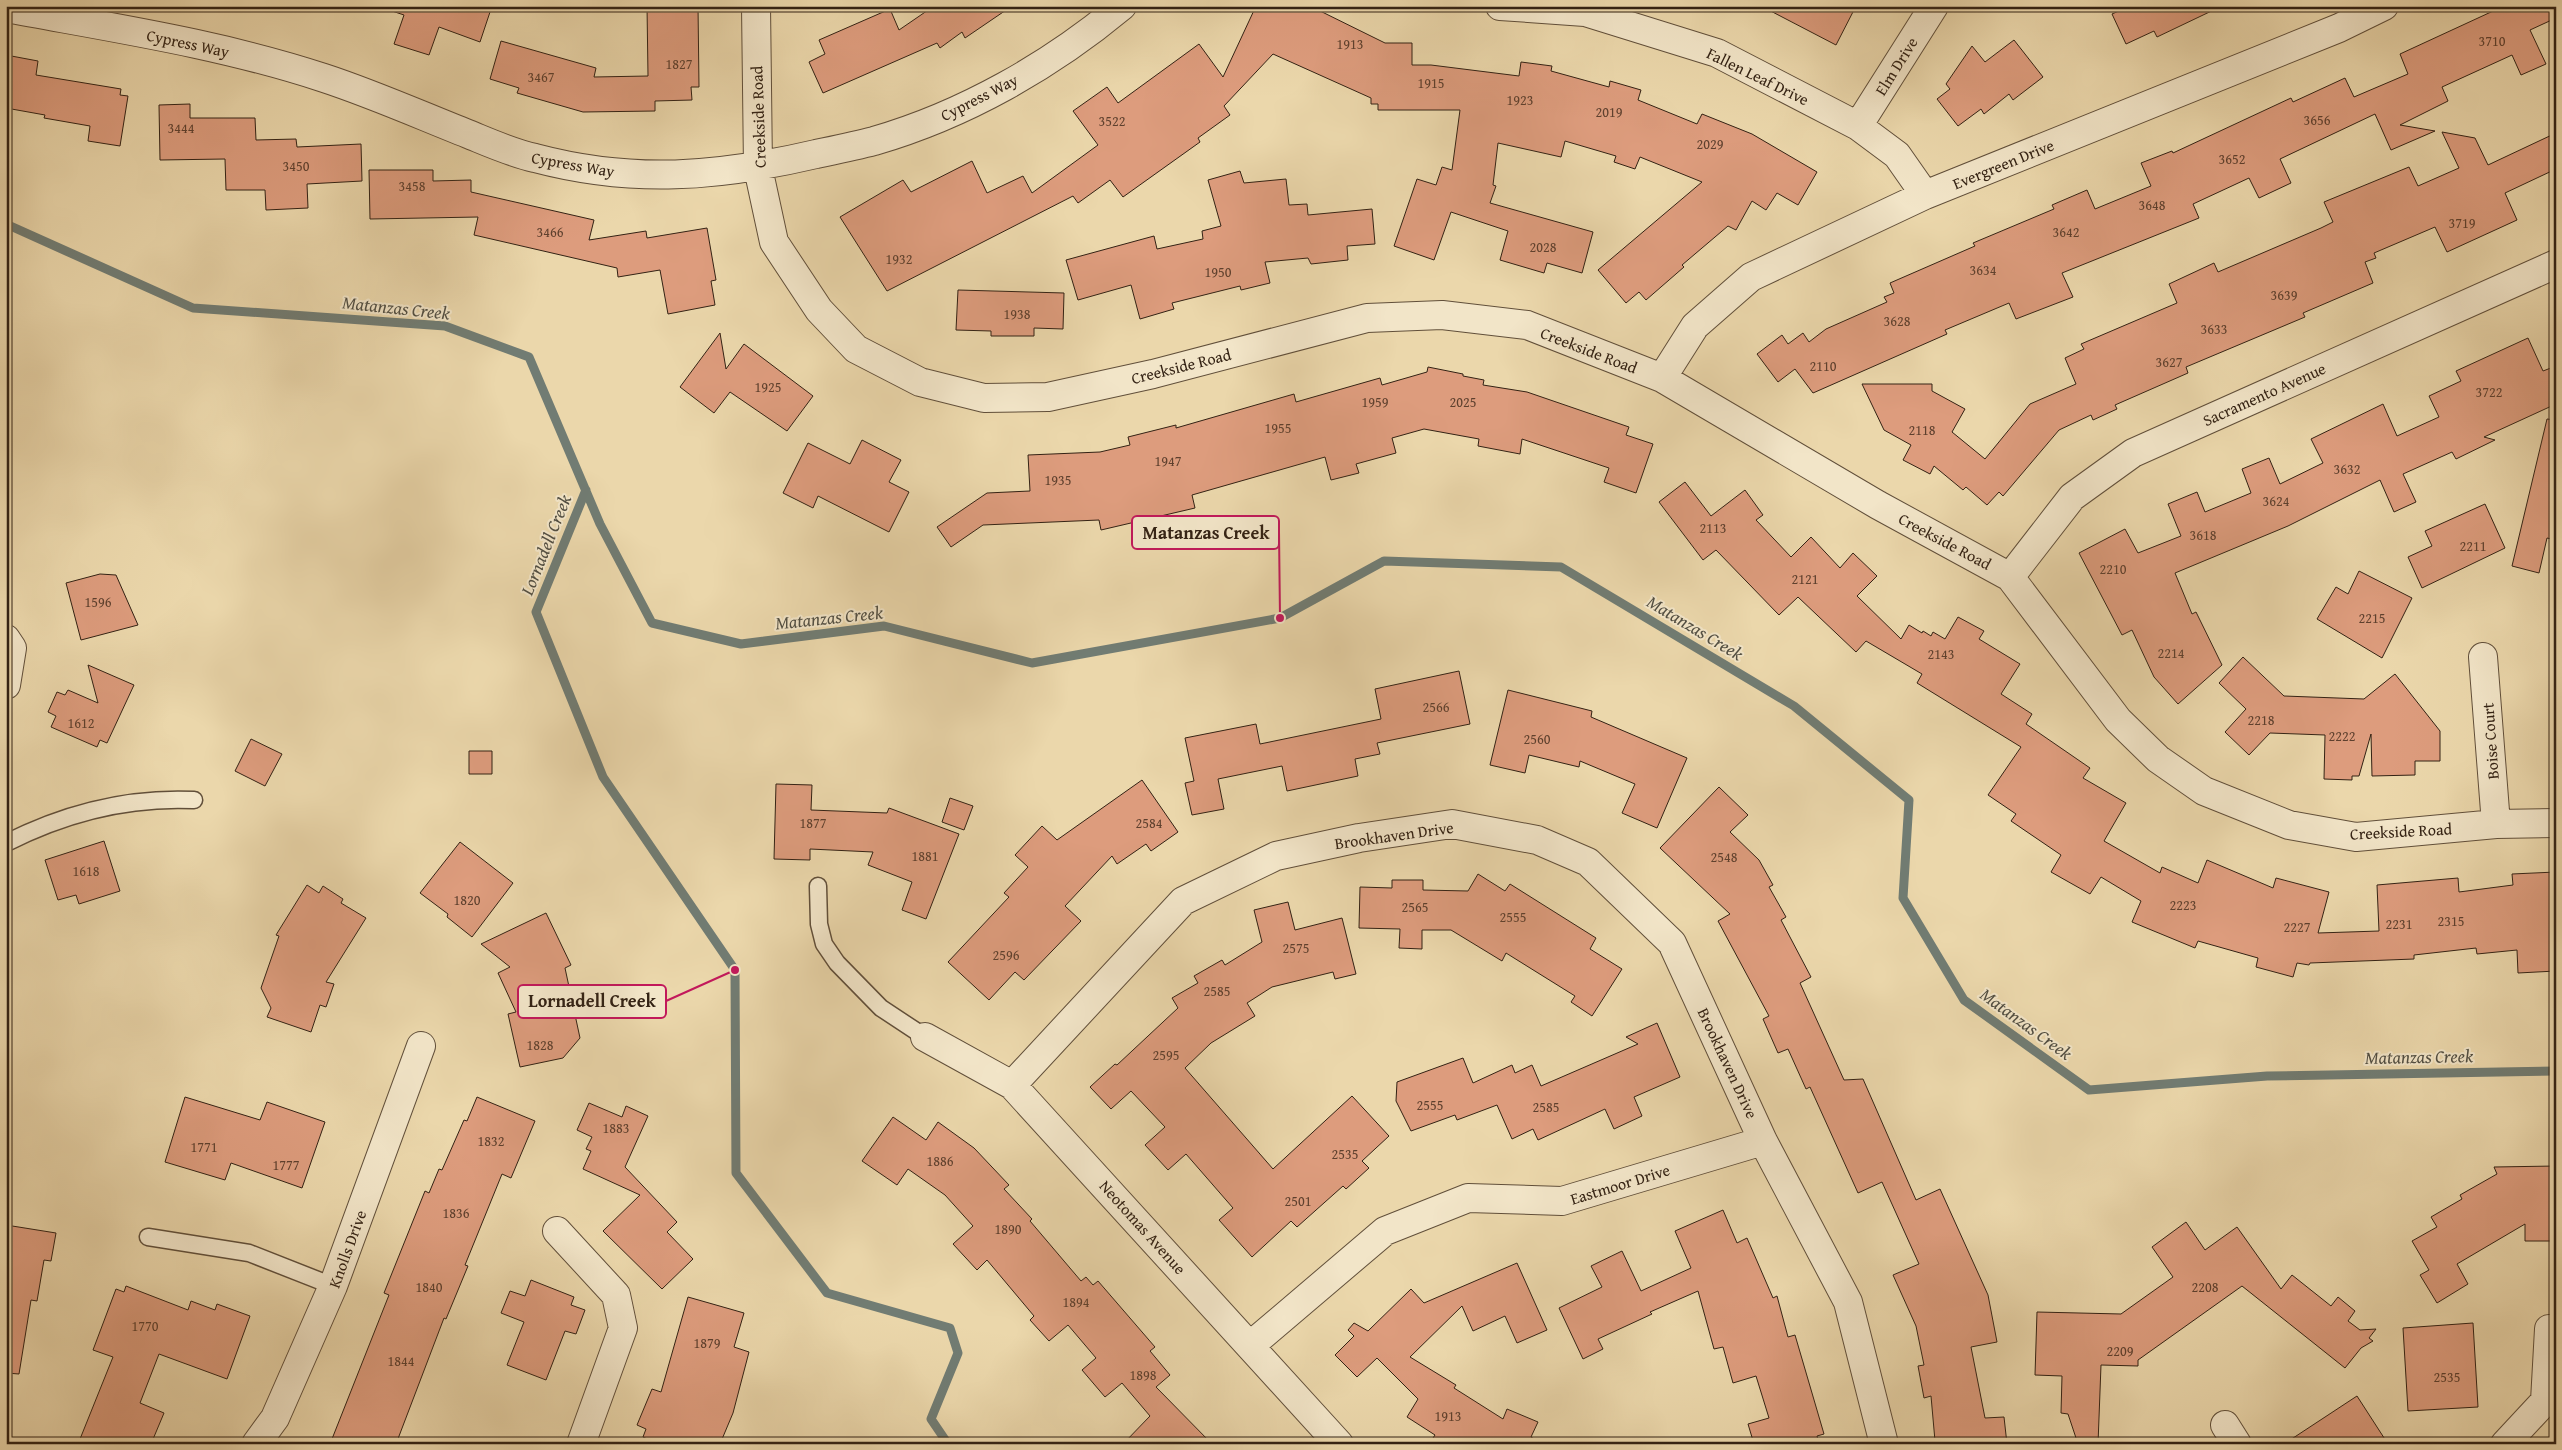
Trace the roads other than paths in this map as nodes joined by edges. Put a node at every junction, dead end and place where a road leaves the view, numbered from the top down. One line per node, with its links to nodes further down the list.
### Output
1 (756, 6): 10 (street, Creekside Road)
2 (1122, 6): 10 (street, Cypress Way)
3 (1500, 6): 7 (street, Fallen Leaf Drive)
4 (1934, 6): 9 (street, Elm Drive)
5 (2384, 6): 8 (street, Evergreen Drive)
6 (6, 8): 10 (street, Cypress Way)
7 (1587, 9): 9 (street, Fallen Leaf Drive)
8 (2339, 17): 11 (street, Evergreen Drive)
9 (1858, 126): 11 (street, Fallen Leaf Drive)
10 (758, 168): 13 (street, Creekside Road)
11 (1925, 196): 13 (street, Evergreen Drive)
12 (2556, 264): 14 (street, Sacramento Avenue)
13 (1662, 378): 14 (street, Creekside Road)
14 (2010, 577): 20 (street, Creekside Road)
15 (6, 639): 17 (street)
16 (2483, 657): 20 (street, Boise Court)
17 (6, 685)
18 (194, 800): 21 (lane)
19 (2556, 823): 20 (street, Creekside Road)
20 (2496, 824)
21 (6, 843)
22 (818, 886): 23 (lane)
23 (925, 1037): 25 (street, Neotomas Avenue)
24 (421, 1046): 29 (street, Knolls Drive)
25 (1012, 1085): 26 (street, Brookhaven Drive); 31 (street, Neotomas Avenue)
26 (1763, 1140): 31 (street, Eastmoor Drive); 35 (street, Brookhaven Drive)
27 (558, 1230): 33 (street)
28 (148, 1237): 29 (lane)
29 (333, 1286): 32 (street, Knolls Drive)
30 (2549, 1329): 36 (street)
31 (1251, 1345): 34 (street, Neotomas Avenue)
32 (256, 1444)
33 (581, 1444)
34 (1339, 1444)
35 (1884, 1444)
36 (2505, 1444)

